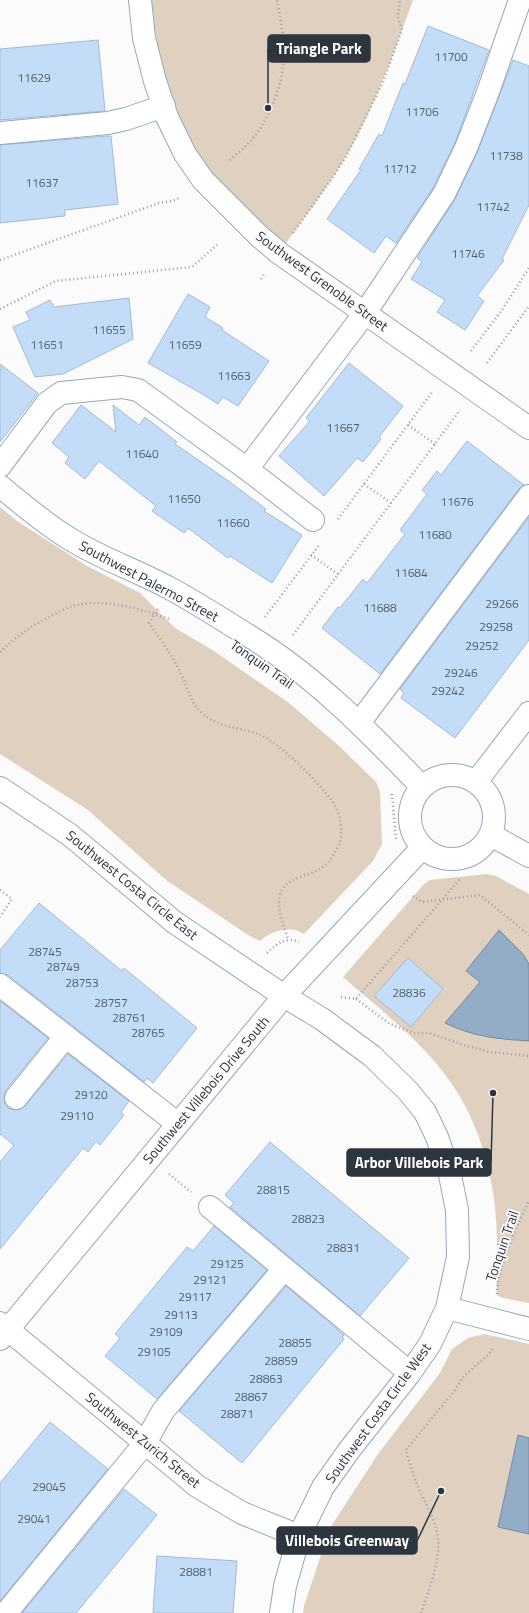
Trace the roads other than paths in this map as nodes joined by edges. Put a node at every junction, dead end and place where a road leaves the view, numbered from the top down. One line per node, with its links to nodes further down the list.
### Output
1 (140, 0): 3 (street, Southwest Grenoble Street)
2 (520, 0): 5 (street)
3 (164, 106): 4 (street); 5 (street, Southwest Grenoble Street)
4 (0, 133)
5 (365, 313): 6 (street, Southwest Grenoble Street); 8 (street)
6 (529, 428)
7 (0, 466): 8 (street)
8 (247, 469): 11 (street)
9 (0, 486): 13 (street, Southwest Palermo Street)
10 (529, 496): 13 (street)
11 (324, 522)
12 (529, 713): 14 (street)
13 (359, 723): 15 (street, Southwest Palermo Street)
14 (476, 782): 15 (street); 17 (street)
15 (422, 787): 18 (street)
16 (0, 788): 21 (street, Southwest Costa Circle East)
17 (491, 835): 18 (street); 19 (street)
18 (422, 848): 21 (street, Southwest Villebois Drive South)
19 (529, 856)
20 (0, 985): 22 (street)
21 (284, 996): 24 (street, Southwest Villebois Drive South); 27 (street, Southwest Costa Circle West)
22 (66, 1036): 23 (street); 24 (street)
23 (16, 1098)
24 (178, 1124): 29 (street, Southwest Villebois Drive South)
25 (210, 1208): 26 (street)
26 (284, 1269): 30 (street); 31 (street)
27 (447, 1308): 28 (street); 30 (street, Southwest Costa Circle West)
28 (529, 1329)
29 (3, 1331): 31 (street, Southwest Zurich Street)
30 (410, 1373): 32 (street, Southwest Costa Circle West)
31 (145, 1443): 32 (street, Southwest Zurich Street); 33 (street)
32 (299, 1536): 34 (street, Southwest Costa Circle West)
33 (6, 1613)
34 (281, 1613)

